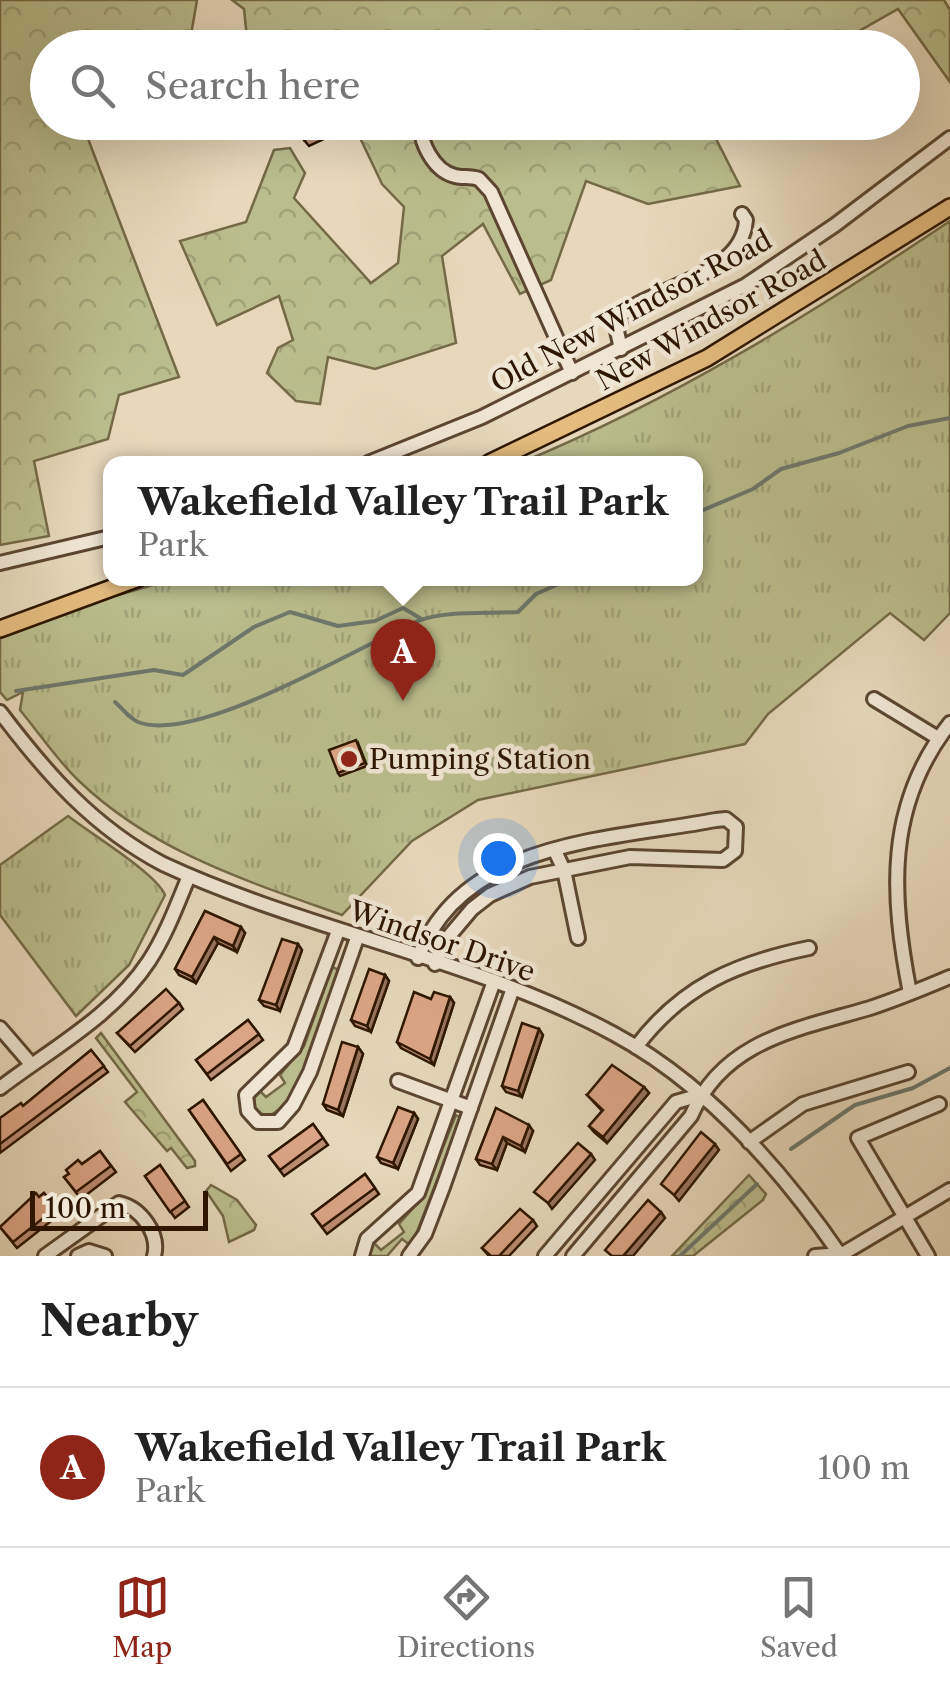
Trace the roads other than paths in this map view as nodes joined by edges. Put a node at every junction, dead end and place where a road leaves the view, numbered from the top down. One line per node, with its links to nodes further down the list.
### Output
1 (950, 138): 5 (street, Old New Windsor Road)
2 (421, 140): 6 (street)
3 (950, 207): 8 (main road, New Windsor Road)
4 (742, 214): 5 (street)
5 (621, 349): 6 (street, Old New Windsor Road)
6 (572, 373): 7 (street, Old New Windsor Road)
7 (387, 456)
8 (505, 456)
9 (103, 538): 10 (street)
10 (0, 562)
11 (117, 586): 12 (main road)
12 (0, 629)
13 (874, 698): 16 (street)
14 (0, 712): 19 (street, Windsor Drive)
15 (950, 722): 16 (street)
16 (938, 738): 29 (street)
17 (555, 851): 18 (street); 18 (street); 24 (street)
18 (564, 870): 22 (street); 25 (street)
19 (190, 876): 20 (street, Windsor Drive); 32 (street)
20 (338, 931): 21 (street, Windsor Drive); 21 (street)
21 (357, 938): 24 (street, Windsor Drive)
22 (578, 938)
23 (809, 948): 31 (street)
24 (418, 958): 25 (street, Windsor Drive)
25 (435, 964): 27 (street, Windsor Drive)
26 (950, 977): 29 (street)
27 (492, 984): 28 (street, Windsor Drive); 37 (street)
28 (512, 991): 31 (street, Windsor Drive); 39 (street)
29 (910, 994): 36 (street)
30 (0, 1028): 32 (street)
31 (636, 1047): 36 (street, Windsor Drive)
32 (31, 1064): 35 (street)
33 (908, 1072): 40 (street)
34 (398, 1081): 37 (street)
35 (0, 1088)
36 (700, 1095): 40 (street, Windsor Drive); 42 (street); 44 (street)
37 (452, 1101): 39 (street); 50 (street)
38 (939, 1104): 43 (street)
39 (471, 1108): 51 (street)
40 (749, 1142): 45 (street, Windsor Drive)
41 (950, 1190): 43 (street)
42 (589, 1207): 44 (street); 52 (street)
43 (907, 1216): 45 (street); 55 (street)
44 (604, 1221): 53 (street)
45 (840, 1255): 54 (street)
46 (45, 1256): 49 (street)
47 (78, 1256): 48 (street)
48 (105, 1256)
49 (154, 1256)
50 (362, 1256)
51 (410, 1256)
52 (546, 1256)
53 (573, 1256)
54 (814, 1256)
55 (928, 1256)

